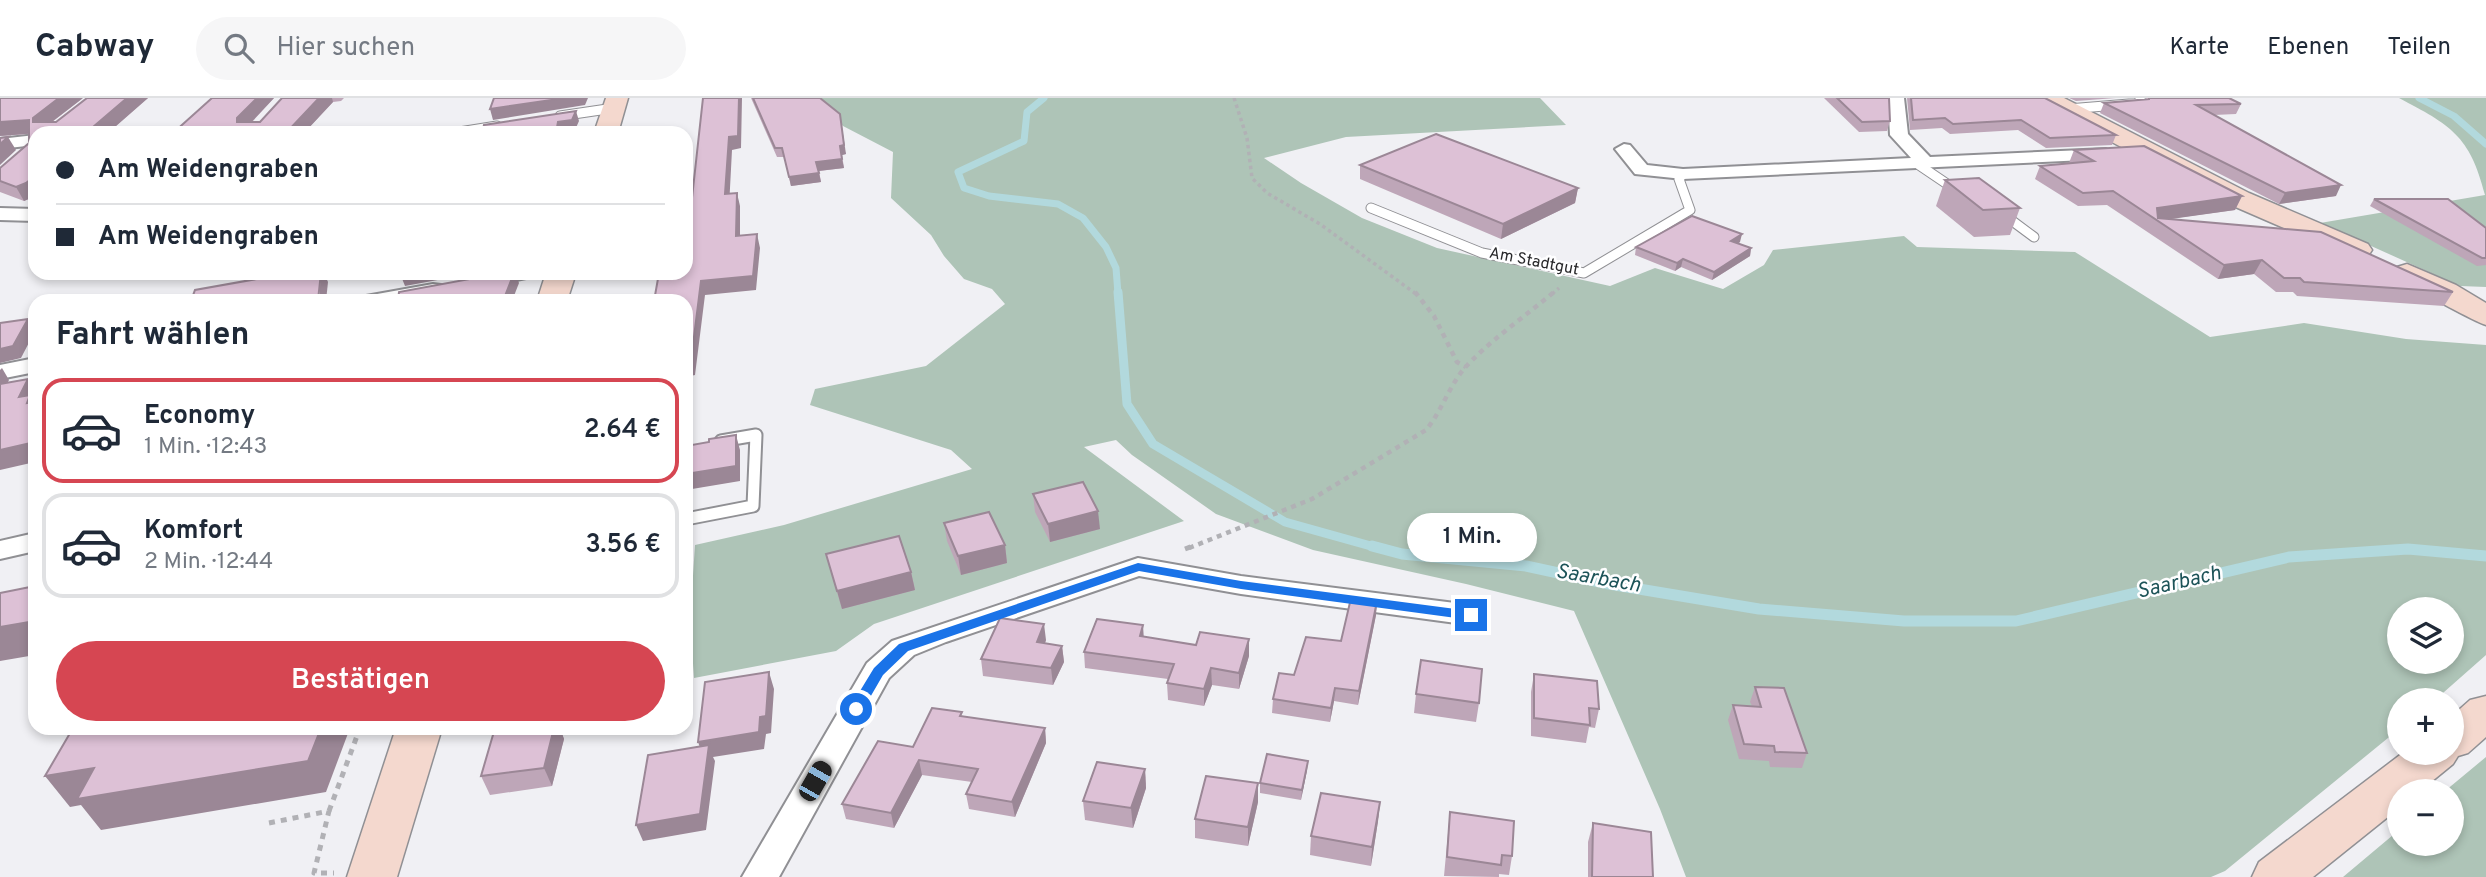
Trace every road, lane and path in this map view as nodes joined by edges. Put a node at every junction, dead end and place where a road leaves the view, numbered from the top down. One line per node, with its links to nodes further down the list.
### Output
1 (1234, 98): 29 (path)
2 (1896, 98): 16 (street)
3 (2140, 98): 5 (lane)
4 (615, 103): 6 (lane); 9 (main road)
5 (2057, 103): 13 (main road)
6 (547, 118)
7 (506, 125): 8 (lane)
8 (499, 126)
9 (608, 126)
10 (28, 141): 11 (street)
11 (0, 144)
12 (1624, 149): 17 (street)
13 (2149, 151): 16 (street); 27 (main road)
14 (28, 152): 15 (street)
15 (18, 160)
16 (1923, 164): 17 (street); 18 (lane)
17 (1683, 174): 24 (lane, Am Stadtgut)
18 (1965, 194)
19 (1989, 205): 23 (lane)
20 (1371, 208): 24 (lane, Am Stadtgut)
21 (0, 214): 22 (street)
22 (28, 215)
23 (2034, 237)
24 (1584, 273): 29 (path)
25 (487, 280): 26 (street)
26 (412, 294)
27 (2486, 316)
28 (28, 366): 30 (street)
29 (1466, 368): 35 (path)
30 (0, 372)
31 (709, 443): 32 (lane)
32 (693, 518)
33 (28, 544): 34 (street)
34 (0, 550)
35 (1138, 567): 36 (street); 45 (street)
36 (1471, 615)
37 (2486, 712): 38 (main road)
38 (2464, 731)
39 (357, 735): 42 (path)
40 (417, 735): 44 (main road)
41 (2420, 765): 46 (main road)
42 (329, 811): 43 (path); 44 (path)
43 (269, 823)
44 (373, 872)
45 (760, 877)
46 (2277, 877)

